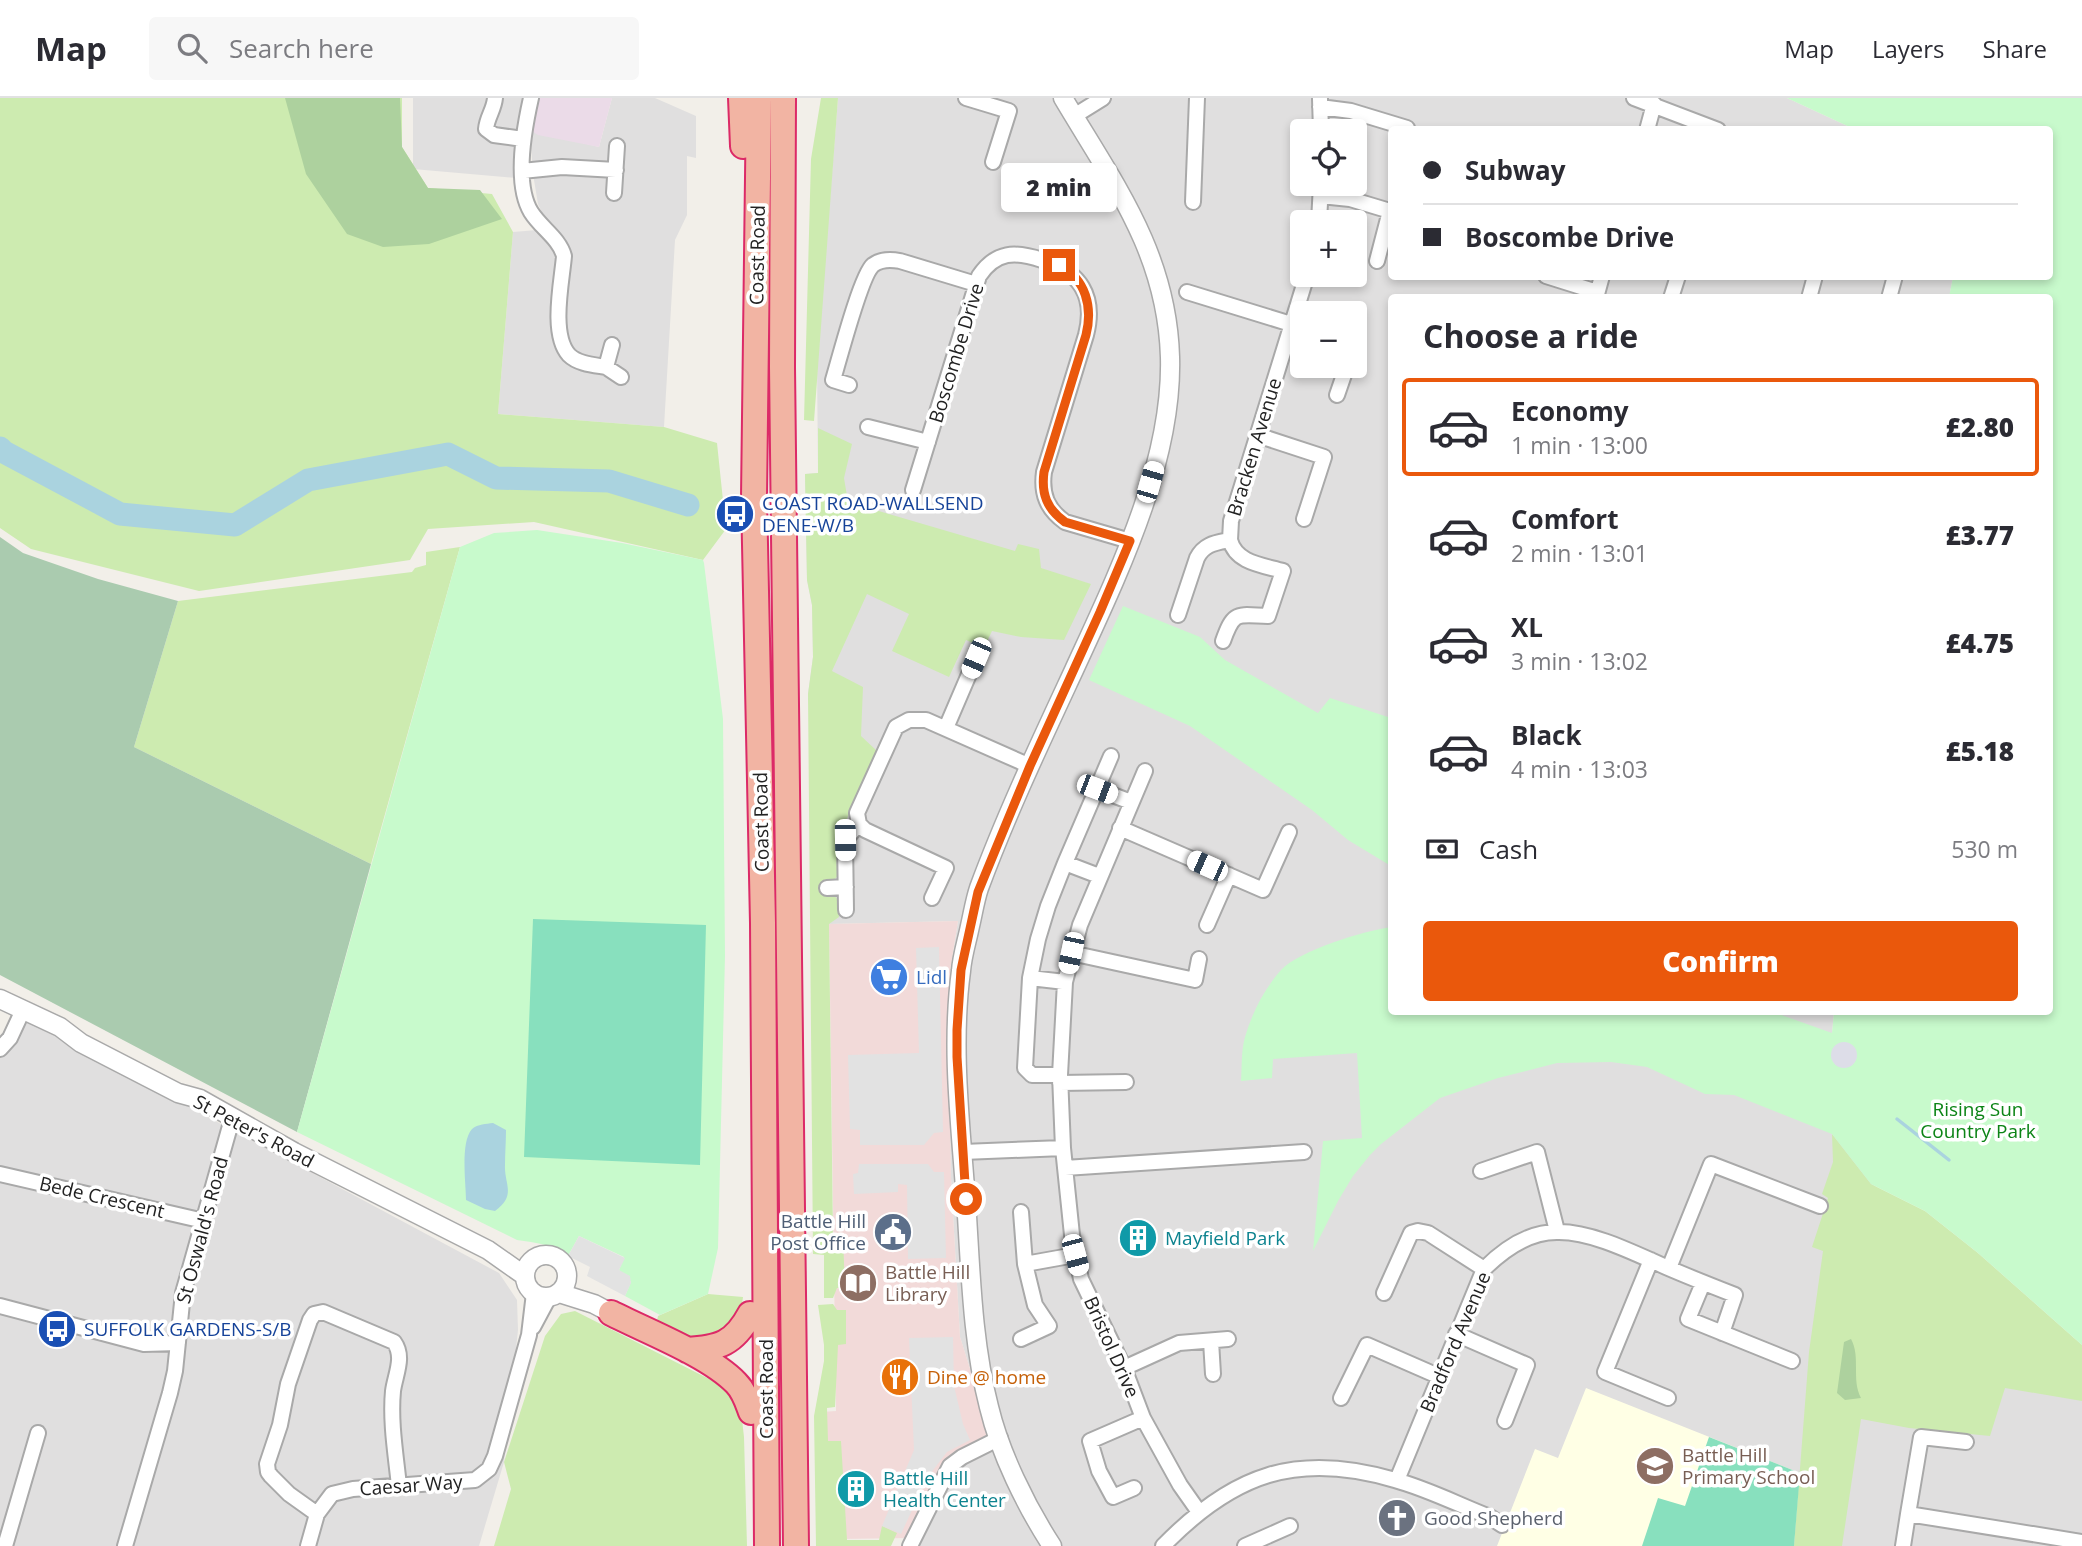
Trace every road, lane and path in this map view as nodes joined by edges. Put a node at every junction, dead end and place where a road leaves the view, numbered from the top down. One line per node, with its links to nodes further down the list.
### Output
1 (495, 98): 19 (street)
2 (531, 98): 19 (street)
3 (741, 98): 47 (highway)
4 (759, 98): 47 (highway, Coast Road)
5 (783, 98): 37 (highway, Coast Road)
6 (801, 98): 37 (highway)
7 (966, 98): 13 (street)
8 (1063, 98): 15 (street)
9 (1103, 98): 15 (street)
10 (1197, 98): 26 (street)
11 (1634, 98): 14 (street)
12 (1320, 102): 16 (street)
13 (1011, 104): 21 (street)
14 (1654, 104): 17 (street); 18 (street)
15 (1074, 116): 50 (street)
16 (1400, 126)
17 (1648, 126)
18 (1708, 126)
19 (523, 139): 23 (street)
20 (617, 146): 22 (street)
21 (993, 162)
22 (616, 170): 23 (street); 24 (street)
23 (522, 171): 38 (street)
24 (614, 193)
25 (1340, 196): 27 (street)
26 (1194, 202)
27 (1388, 210)
28 (1388, 219): 29 (street)
29 (1377, 261)
30 (1557, 280): 33 (street)
31 (976, 284): 41 (street); 45 (street, Boscombe Drive); 50 (street, Boscombe Drive)
32 (1187, 292): 34 (street)
33 (1594, 294)
34 (1290, 322)
35 (1290, 338): 44 (street, Bracken Avenue)
36 (612, 345): 38 (street)
37 (782, 366): 140 (highway, Coast Road)
38 (606, 367): 39 (street)
39 (621, 376)
40 (1343, 378): 42 (street)
41 (849, 385)
42 (1337, 394)
43 (868, 427): 45 (street)
44 (1257, 435): 48 (street); 49 (street, Bracken Avenue)
45 (928, 442): 46 (street, Boscombe Drive)
46 (913, 490)
47 (754, 497): 70 (highway, Coast Road)
48 (1304, 519)
49 (1230, 540): 51 (street); 52 (street)
50 (1130, 541): 56 (street)
51 (1178, 615)
52 (1223, 641)
53 (976, 658): 54 (street)
54 (946, 728): 56 (street); 60 (street)
55 (1111, 756): 58 (street)
56 (1030, 766): 83 (street)
57 (1145, 771): 59 (street, Bristol Drive)
58 (1097, 789): 59 (street); 63 (street)
59 (1131, 802): 61 (street, Bristol Drive)
60 (859, 824): 66 (street); 68 (street)
61 (1120, 828): 64 (street); 65 (street, Bristol Drive)
62 (1289, 832): 64 (street)
63 (1065, 863): 65 (street); 74 (street)
64 (1229, 875): 71 (street)
65 (1099, 876): 72 (street, Bristol Drive)
66 (846, 887): 67 (street); 69 (street)
67 (827, 888)
68 (932, 898)
69 (846, 910)
70 (764, 923): 103 (highway); 139 (highway, Coast Road)
71 (1207, 925)
72 (1071, 953): 73 (street); 75 (street, Bristol Drive)
73 (1199, 959)
74 (1030, 978): 75 (street); 79 (street)
75 (1065, 982): 79 (street, Bristol Drive)
76 (0, 999): 77 (street, St Peter's Road)
77 (23, 1010): 78 (street); 81 (street, St Peter's Road)
78 (0, 1049)
79 (1060, 1079): 80 (street); 82 (street, Bristol Drive)
80 (1126, 1082)
81 (232, 1119): 90 (street, St Oswald's Road); 96 (street, St Peter's Road)
82 (1063, 1147): 83 (street); 85 (street, Bristol Drive)
83 (963, 1152): 121 (street)
84 (1304, 1152): 85 (street)
85 (1065, 1168): 92 (street, Bristol Drive)
86 (1481, 1171): 91 (street)
87 (0, 1174): 90 (street, Bede Crescent)
88 (1820, 1206): 95 (street)
89 (1021, 1212): 94 (street)
90 (204, 1221): 109 (street, St Oswald's Road)
91 (1557, 1231): 93 (street, Bradford Avenue); 97 (street, Bradford Avenue)
92 (1075, 1255): 94 (street); 112 (street, Bristol Drive)
93 (1651, 1260): 95 (street, Bradford Avenue); 116 (street)
94 (1025, 1264): 106 (street)
95 (1669, 1268): 98 (street, Bradford Avenue)
96 (528, 1269): 99 (street, St Peter's Road); 99 (street, St Peter's Road)
97 (1484, 1269): 100 (street); 105 (street, Bradford Avenue)
98 (1703, 1283): 104 (street, Bradford Avenue); 104 (street)
99 (552, 1291): 102 (street, St Peter's Road); 124 (street, Caesar Way)
100 (1384, 1293)
101 (0, 1306): 109 (street)
102 (602, 1309): 110 (highway)
103 (750, 1314): 110 (highway); 117 (highway)
104 (1721, 1333): 111 (street)
105 (1456, 1334): 114 (street, Bradford Avenue); 119 (street)
106 (1021, 1339)
107 (1228, 1339): 108 (street)
108 (1210, 1341): 112 (street); 113 (street)
109 (178, 1343): 136 (street, St Oswald's Road)
110 (687, 1350): 117 (highway)
111 (1793, 1362)
112 (1124, 1368): 118 (street, Bristol Drive)
113 (1213, 1374)
114 (1438, 1376): 115 (street); 123 (street, Bradford Avenue)
115 (1340, 1398)
116 (1668, 1398)
117 (751, 1412): 138 (highway)
118 (1143, 1418): 125 (street); 126 (street, Bristol Drive)
119 (1505, 1421)
120 (38, 1433): 129 (street)
121 (1000, 1438): 141 (street); 142 (street)
122 (1965, 1442): 128 (street)
123 (1397, 1480): 126 (street); 130 (street)
124 (399, 1486): 127 (street, Caesar Way); 127 (street)
125 (1134, 1488)
126 (1199, 1512): 132 (street)
127 (317, 1514): 137 (street)
128 (1908, 1514): 133 (street); 146 (street)
129 (6, 1517): 135 (street)
130 (1502, 1525)
131 (1290, 1526): 145 (street)
132 (1174, 1534): 143 (street); 144 (street)
133 (2033, 1541): 134 (street)
134 (2082, 1542)
135 (5, 1546)
136 (125, 1546)
137 (309, 1546)
138 (758, 1546)
139 (767, 1546)
140 (796, 1546)
141 (910, 1546)
142 (1052, 1546)
143 (1163, 1546)
144 (1185, 1546)
145 (1245, 1546)
146 (1903, 1546)

